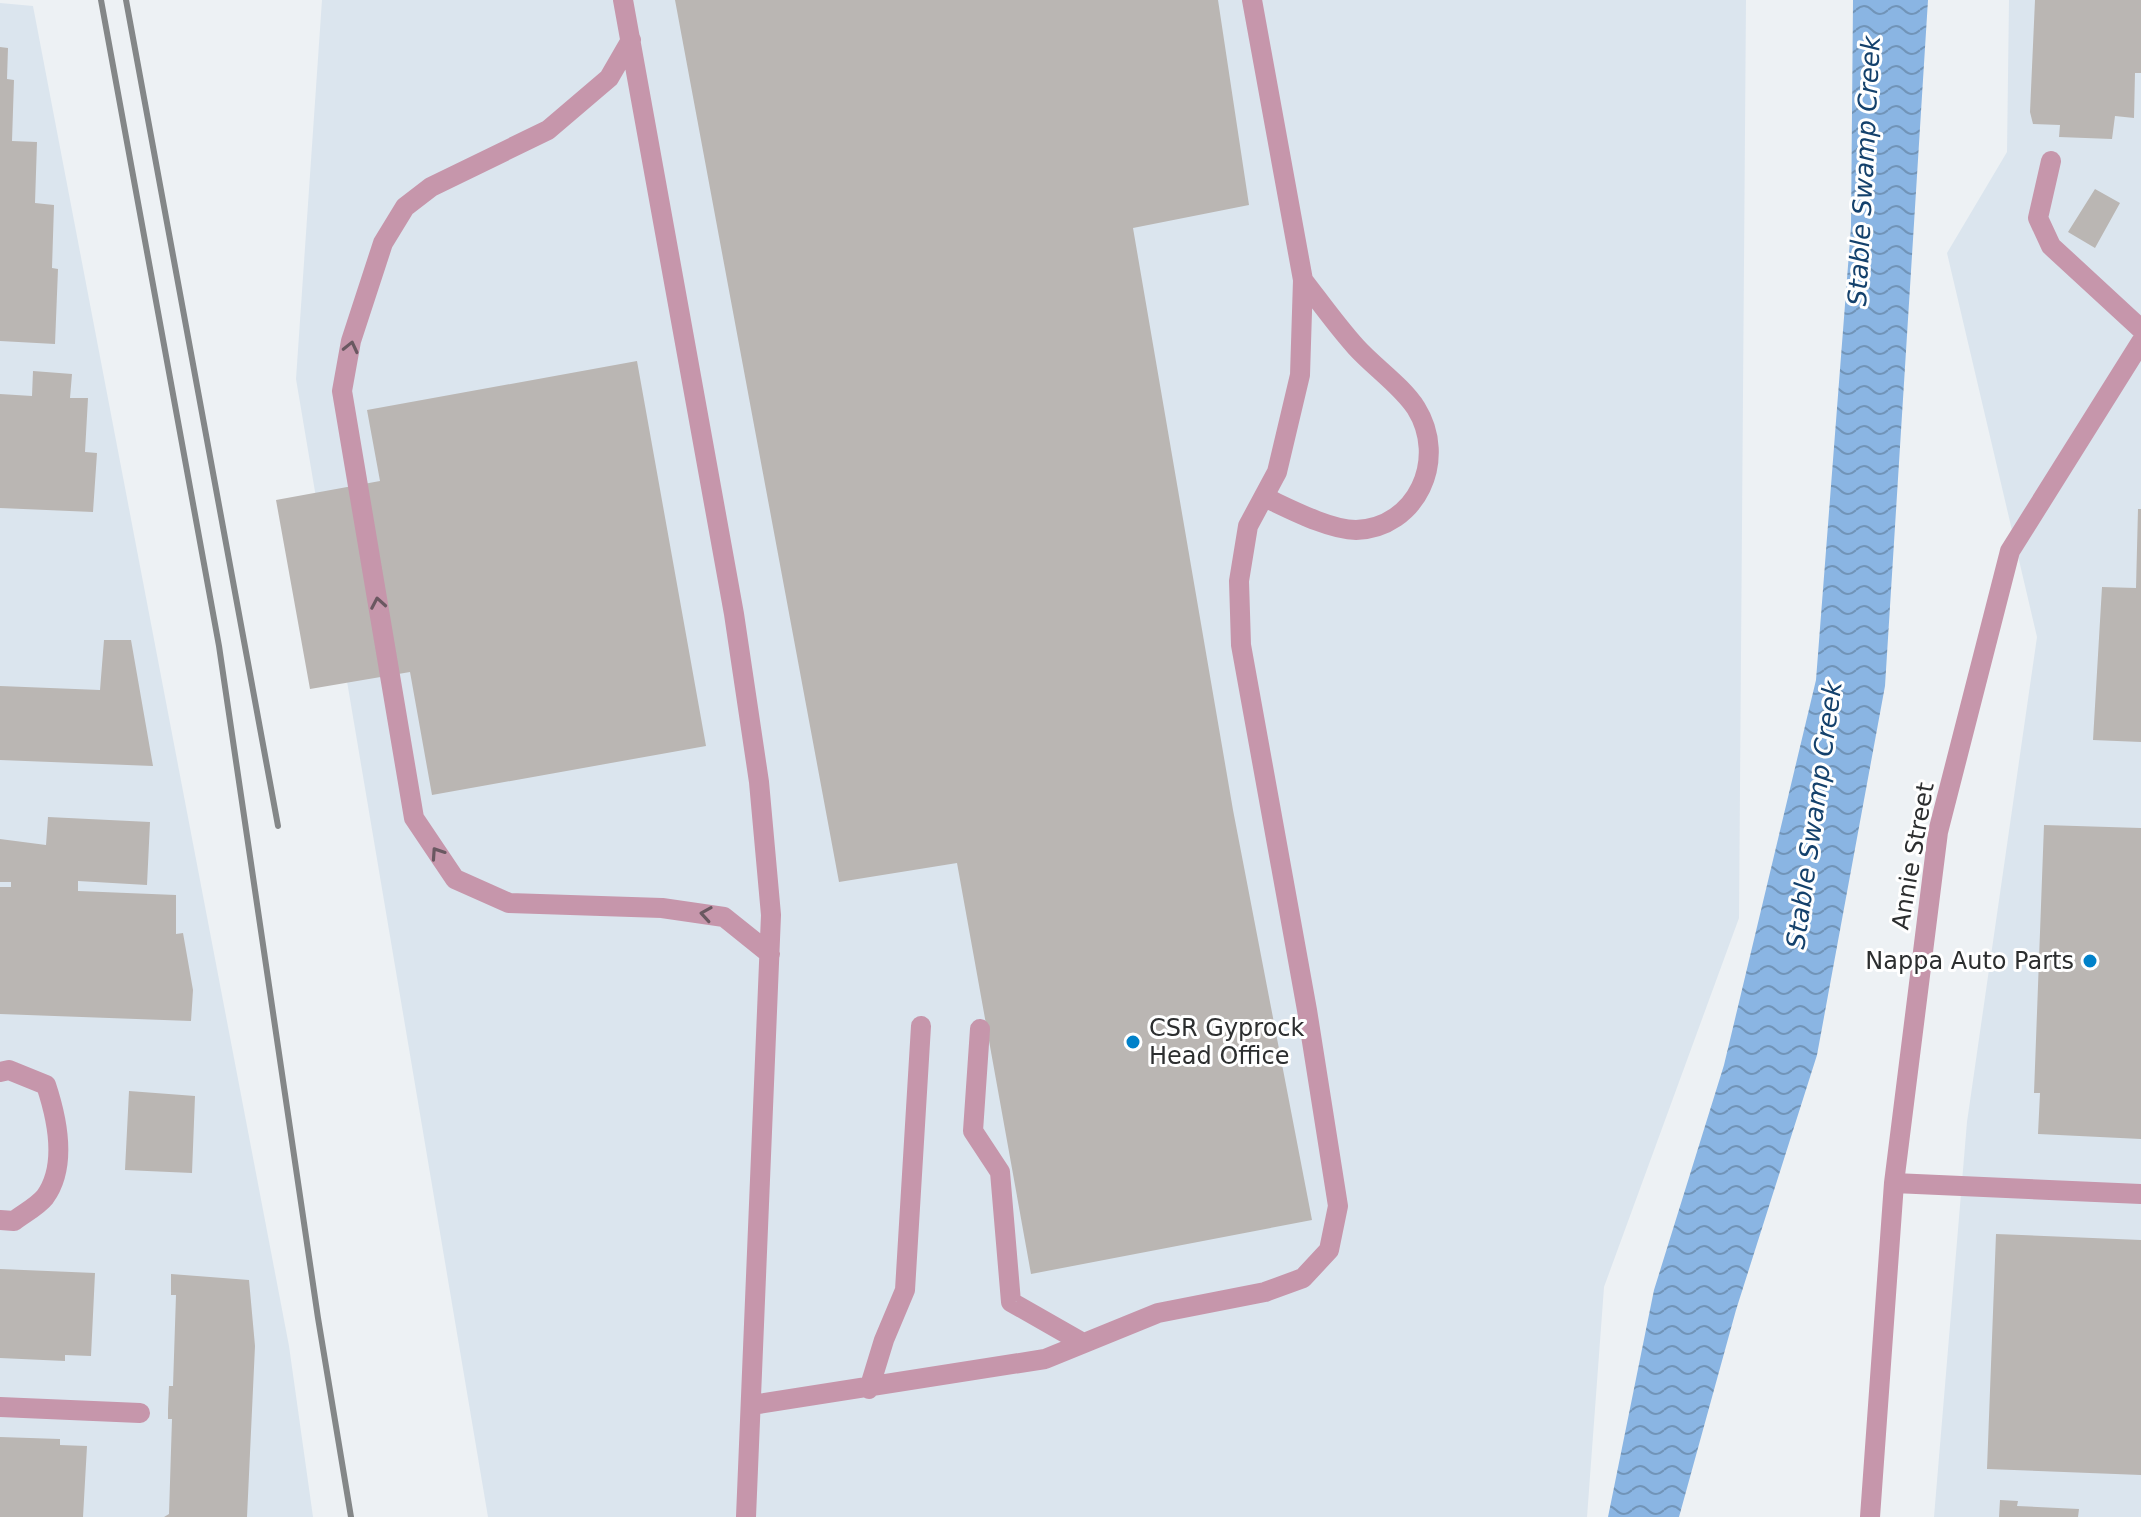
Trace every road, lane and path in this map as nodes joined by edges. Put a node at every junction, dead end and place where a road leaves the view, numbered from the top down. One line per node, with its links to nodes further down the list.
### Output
1 (623, 0): 3 (street)
2 (1252, 0): 5 (street)
3 (631, 40): 9 (street); 9 (street, one-way to 3)
4 (2051, 161): 6 (street)
5 (1303, 280): 8 (street); 8 (street)
6 (2141, 329)
7 (2141, 342): 13 (street, Annie Street)
8 (1264, 497): 16 (street)
9 (770, 954): 18 (street)
10 (921, 1026): 17 (street)
11 (980, 1029): 16 (street)
12 (0, 1072): 15 (street)
13 (1894, 1183): 14 (street); 22 (street, Annie Street)
14 (2141, 1194)
15 (0, 1220)
16 (1083, 1343): 17 (street)
17 (869, 1389): 18 (street)
18 (752, 1405): 21 (street)
19 (0, 1407): 20 (street)
20 (140, 1413)
21 (746, 1517)
22 (1870, 1517)

